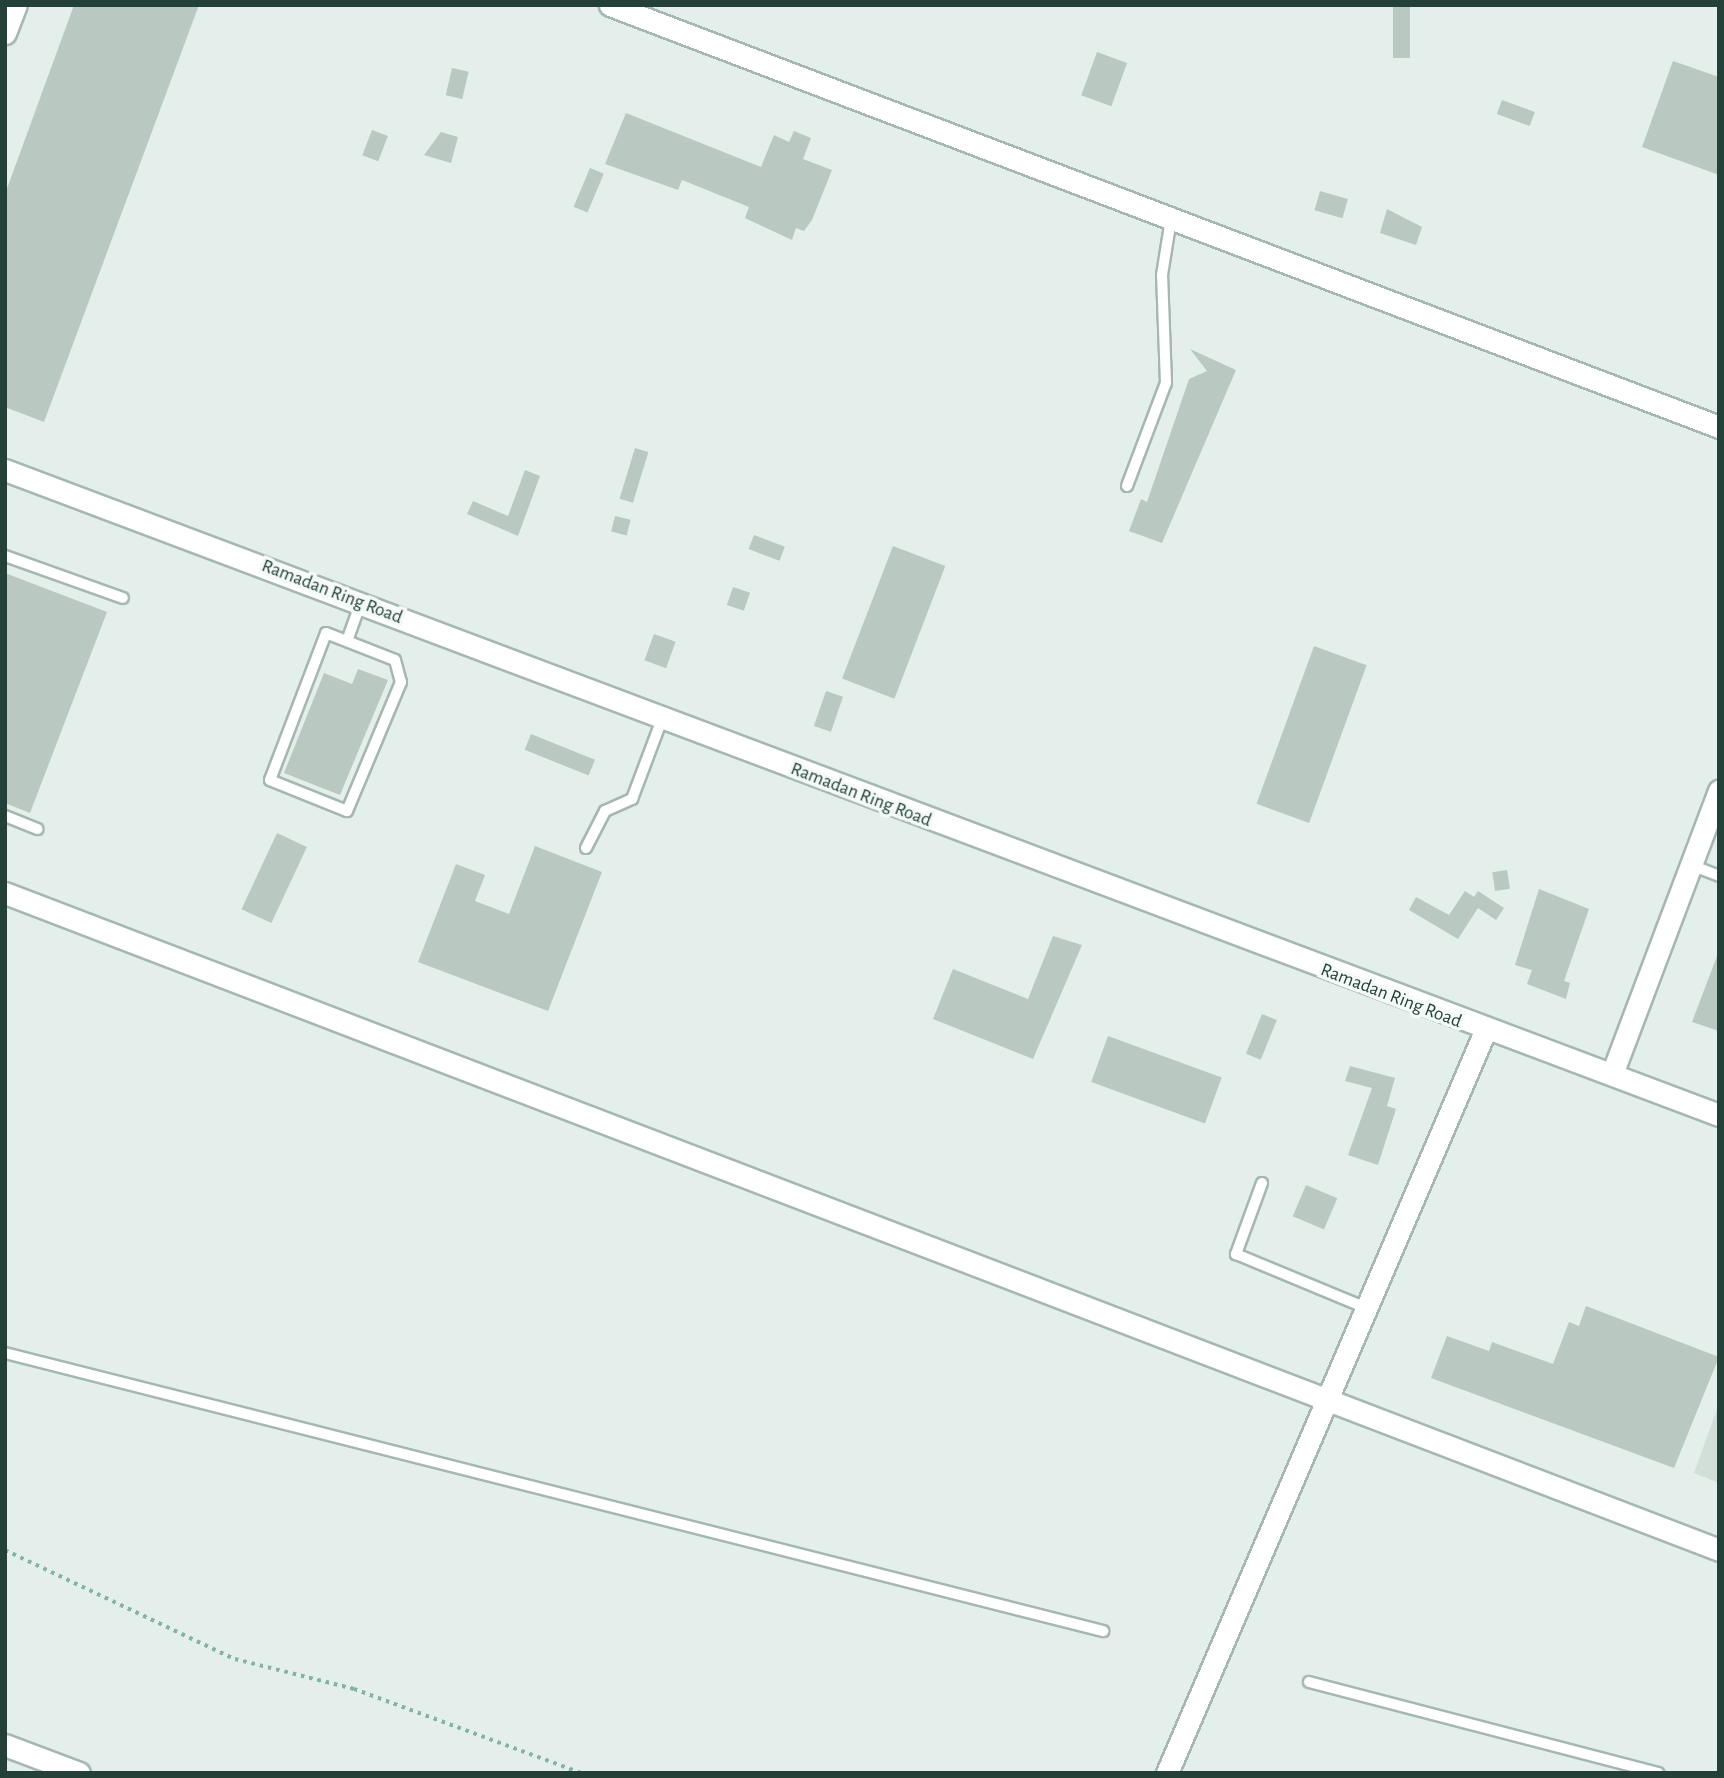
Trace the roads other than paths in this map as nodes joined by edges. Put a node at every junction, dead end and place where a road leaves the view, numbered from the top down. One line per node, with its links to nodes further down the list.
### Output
1 (16, 5): 3 (street)
2 (610, 5): 4 (street)
3 (5, 33)
4 (1171, 219): 5 (street); 7 (lane)
5 (1719, 427)
6 (7, 475): 10 (street, Ramadan Ring Road)
7 (1127, 486)
8 (5, 555): 9 (lane)
9 (123, 598)
10 (362, 603): 11 (lane); 12 (street, Ramadan Ring Road)
11 (347, 641): 11 (lane)
12 (662, 719): 16 (lane); 20 (street, Ramadan Ring Road)
13 (1719, 791): 17 (street)
14 (5, 816): 15 (lane)
15 (38, 829)
16 (586, 848)
17 (1691, 865): 18 (lane); 21 (street)
18 (1719, 876)
19 (5, 893): 26 (street)
20 (1485, 1031): 21 (street, Ramadan Ring Road); 24 (street)
21 (1612, 1074): 22 (street, Ramadan Ring Road)
22 (1719, 1115)
23 (1262, 1183): 24 (lane)
24 (1369, 1309): 26 (street)
25 (5, 1353): 28 (lane)
26 (1330, 1401): 27 (street); 32 (street)
27 (1719, 1550)
28 (1103, 1631)
29 (1309, 1682): 33 (lane)
30 (5, 1745): 31 (street)
31 (79, 1773)
32 (1167, 1773)
33 (1658, 1773)

